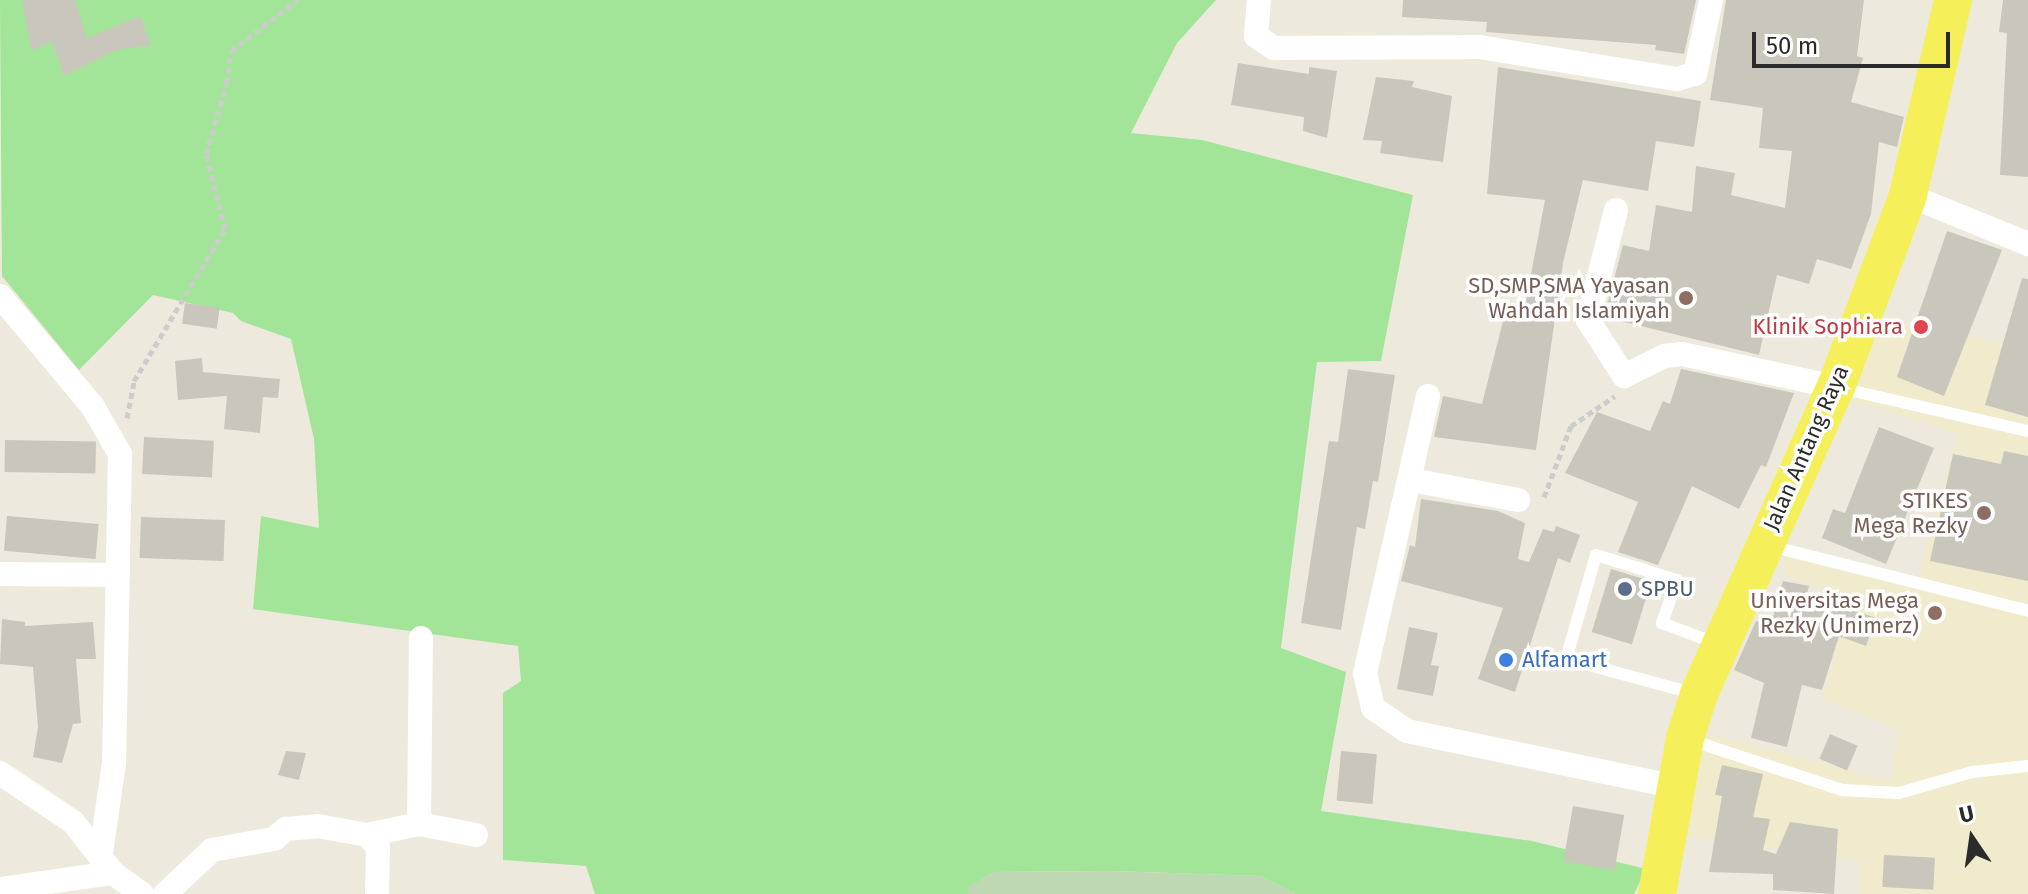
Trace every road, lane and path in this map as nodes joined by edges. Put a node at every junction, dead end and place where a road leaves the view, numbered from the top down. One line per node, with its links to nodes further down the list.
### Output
1 (298, 0): 13 (path)
2 (1259, 0): 3 (street)
3 (1711, 0)
4 (1953, 0): 5 (main road, Jalan Antang Raya)
5 (1908, 195): 7 (street); 10 (main road, Jalan Antang Raya)
6 (1616, 210): 9 (street)
7 (2028, 244)
8 (0, 296): 13 (street)
9 (1624, 376): 10 (street); 15 (path)
10 (1836, 387): 12 (lane); 17 (main road, Jalan Antang Raya)
11 (1428, 396): 14 (street)
12 (2028, 431)
13 (120, 454): 19 (street)
14 (1411, 480): 16 (street); 27 (street)
15 (1544, 498)
16 (1518, 500)
17 (1763, 544): 20 (lane); 22 (main road, Jalan Antang Raya)
18 (0, 574): 19 (street)
19 (118, 575): 31 (street)
20 (2028, 611)
21 (421, 638): 28 (street)
22 (1718, 644): 23 (main road, Jalan Antang Raya); 23 (lane)
23 (1699, 694): 24 (main road, Jalan Antang Raya)
24 (1685, 738): 25 (lane); 27 (main road, Jalan Antang Raya)
25 (2028, 766)
26 (0, 773): 31 (street)
27 (1677, 787): 36 (main road, Jalan Antang Raya)
28 (419, 824): 29 (street); 30 (street)
29 (367, 835): 34 (street); 35 (street)
30 (476, 835)
31 (107, 863): 32 (street); 33 (street)
32 (0, 889)
33 (142, 894)
34 (165, 894)
35 (377, 894)
36 (1657, 894)

